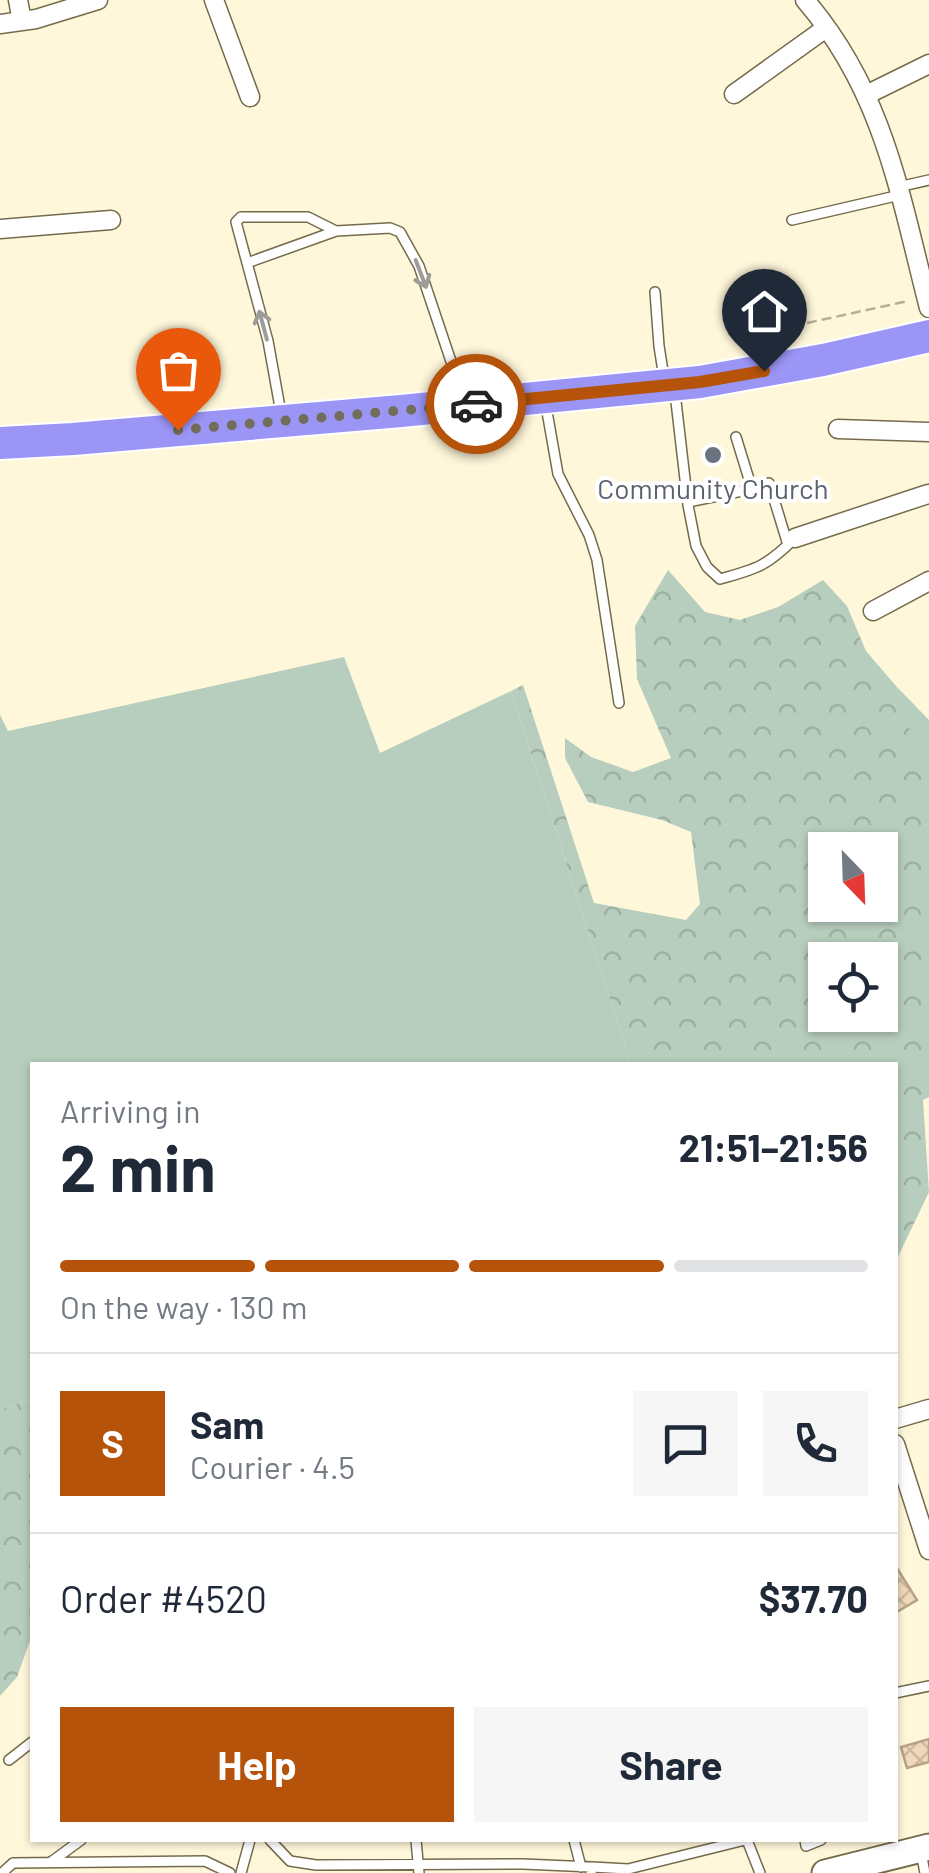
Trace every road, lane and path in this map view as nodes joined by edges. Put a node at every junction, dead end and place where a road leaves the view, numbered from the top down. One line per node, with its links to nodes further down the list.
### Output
1 (18, 0): 5 (street)
2 (98, 0): 5 (street)
3 (214, 0): 11 (street)
4 (805, 0): 7 (street)
5 (22, 21): 6 (street)
6 (0, 24)
7 (826, 28): 9 (street); 10 (street)
8 (929, 64): 10 (street)
9 (734, 94)
10 (866, 95): 13 (street)
11 (250, 97)
12 (929, 180): 13 (lane)
13 (899, 191): 15 (lane); 20 (street)
14 (111, 220): 16 (street)
15 (792, 220)
16 (0, 229)
17 (336, 231): 18 (lane); 18 (lane); 25 (lane, one-way to 25)
18 (247, 264): 26 (lane, one-way to 18)
19 (655, 292): 23 (lane)
20 (928, 302): 21 (path)
21 (807, 323)
22 (929, 336): 23 (highway)
23 (670, 386): 24 (highway); 33 (lane)
24 (545, 398): 25 (highway); 38 (lane)
25 (450, 407): 26 (highway)
26 (282, 421): 30 (highway)
27 (838, 429): 28 (street)
28 (929, 432)
29 (736, 436): 31 (lane)
30 (0, 443)
31 (752, 489): 33 (lane); 35 (lane)
32 (929, 492): 34 (street); 35 (street)
33 (688, 502): 35 (lane)
34 (929, 508)
35 (791, 542)
36 (929, 581): 37 (street)
37 (873, 610)
38 (619, 703)
39 (929, 1408): 40 (street)
40 (898, 1419)
41 (898, 1453): 42 (street)
42 (929, 1550)
43 (929, 1686): 44 (lane)
44 (898, 1692)
45 (30, 1744): 46 (lane)
46 (9, 1760)
47 (78, 1842): 55 (lane)
48 (249, 1842): 60 (lane)
49 (272, 1842): 56 (lane)
50 (416, 1842): 56 (lane)
51 (575, 1842): 57 (lane)
52 (738, 1842): 57 (lane)
53 (747, 1842): 61 (lane)
54 (925, 1856): 62 (main road)
55 (51, 1862): 58 (lane); 59 (lane)
56 (419, 1868): 57 (lane)
57 (588, 1869)
58 (2, 1873)
59 (230, 1873)
60 (240, 1873)
61 (760, 1873)
62 (825, 1873)

